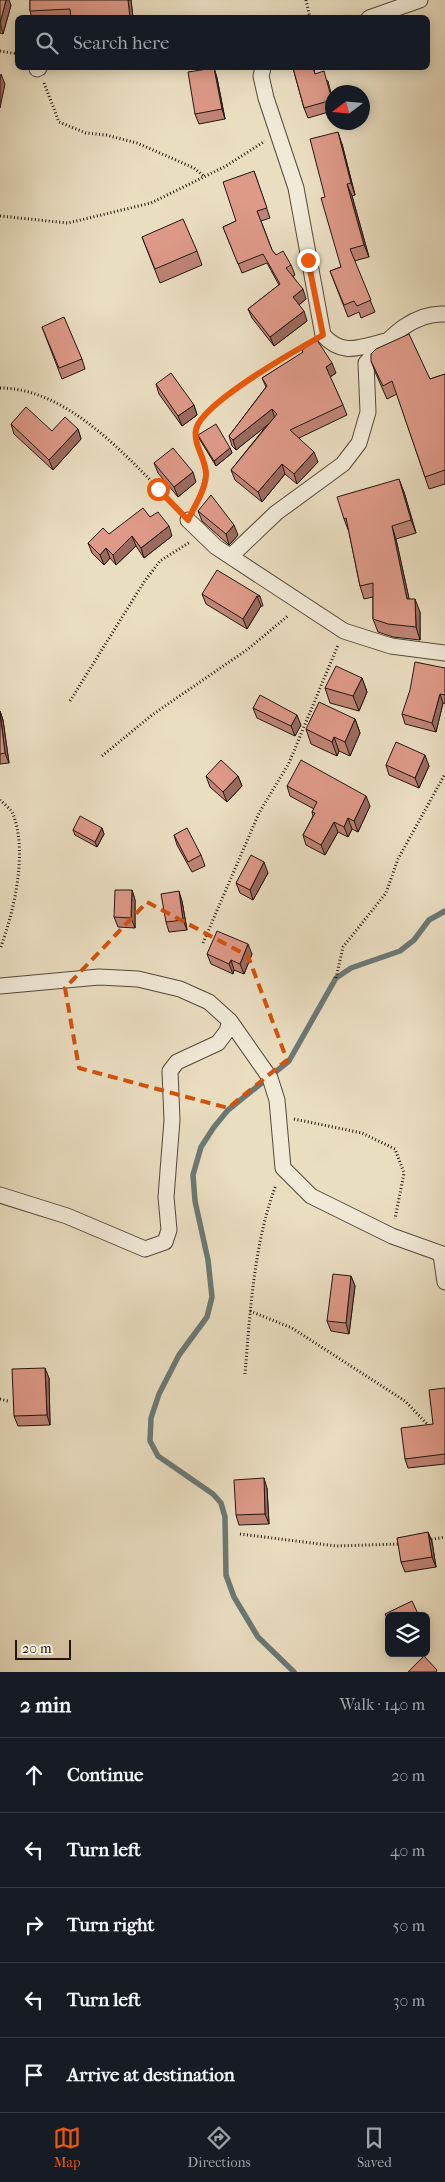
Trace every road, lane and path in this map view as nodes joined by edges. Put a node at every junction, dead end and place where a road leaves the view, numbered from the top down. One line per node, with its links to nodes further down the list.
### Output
1 (306, 0): 3 (path)
2 (420, 0): 4 (street)
3 (309, 15)
4 (378, 15)
5 (0, 52): 6 (path)
6 (15, 54)
7 (39, 70): 10 (path)
8 (262, 70): 9 (street)
9 (276, 134): 10 (path); 13 (street)
10 (205, 177): 11 (path)
11 (0, 216)
12 (445, 314): 14 (street)
13 (323, 335): 14 (street); 16 (path)
14 (386, 341): 18 (street)
15 (0, 388): 16 (path)
16 (188, 520): 17 (street)
17 (202, 535): 18 (street); 22 (path)
18 (231, 556): 19 (street)
19 (301, 604): 20 (street); 23 (path)
20 (344, 631): 21 (street); 26 (path)
21 (445, 653)
22 (70, 701)
23 (102, 756)
24 (445, 774): 28 (path)
25 (0, 800): 27 (path)
26 (203, 943)
27 (0, 949)
28 (336, 978)
29 (0, 986): 30 (street)
30 (230, 1021): 31 (street); 33 (street)
31 (276, 1115): 32 (street); 34 (path)
32 (283, 1168): 34 (street); 37 (path)
33 (0, 1195)
34 (392, 1236): 35 (street)
35 (443, 1255): 36 (street)
36 (445, 1282)
37 (250, 1311): 38 (path); 41 (path)
38 (245, 1374)
39 (0, 1399): 40 (path)
40 (8, 1400)
41 (434, 1430)
42 (240, 1534): 45 (path)
43 (445, 1537): 44 (path)
44 (421, 1541)
45 (405, 1544)

